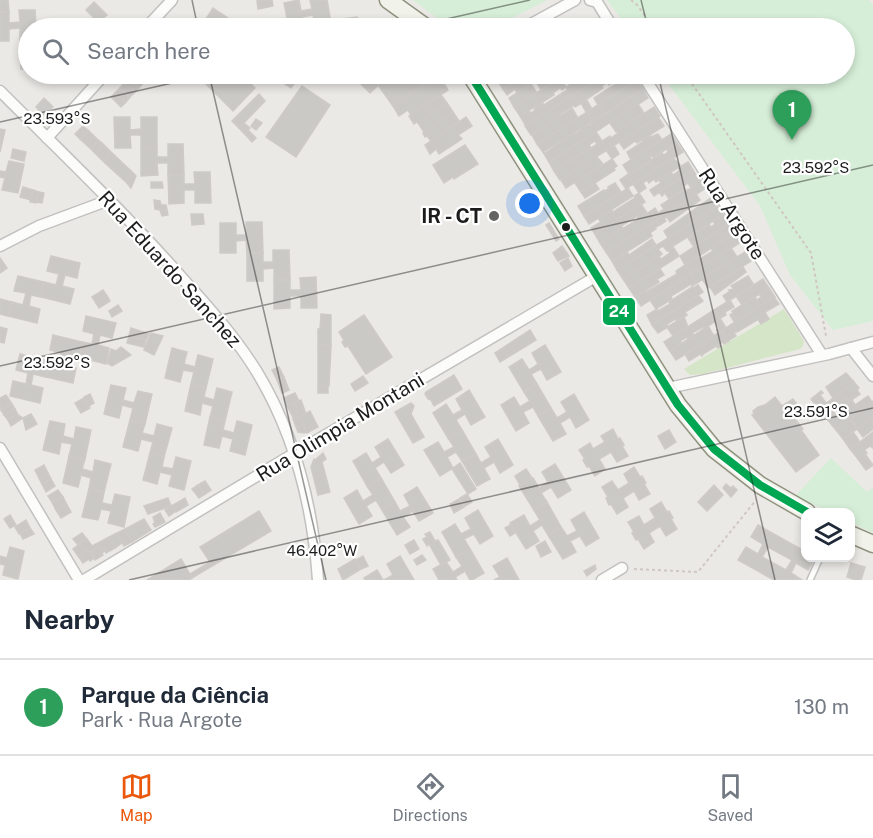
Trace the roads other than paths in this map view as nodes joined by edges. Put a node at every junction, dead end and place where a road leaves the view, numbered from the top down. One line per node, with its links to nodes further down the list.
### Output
1 (172, 0): 5 (street)
2 (388, 0): 6 (main road)
3 (575, 0): 7 (street)
4 (590, 0): 8 (street)
5 (155, 18)
6 (413, 18)
7 (542, 18)
8 (607, 18)
9 (96, 84): 13 (street)
10 (476, 84): 16 (main road)
11 (649, 84): 19 (street, Rua Argote)
12 (0, 91): 13 (street, Rua Eduardo Sanchez)
13 (47, 138): 14 (street, Rua Eduardo Sanchez)
14 (109, 200): 15 (street); 23 (street, Rua Eduardo Sanchez)
15 (0, 246)
16 (597, 276): 21 (main road); 23 (street, Rua Olimpia Montani)
17 (873, 342): 18 (street)
18 (851, 348): 19 (street); 20 (street)
19 (825, 355): 21 (street)
20 (873, 376)
21 (668, 388): 24 (main road)
22 (0, 448): 29 (street)
23 (295, 453): 30 (street, Rua Olimpia Montani); 31 (street, Rua Eduardo Sanchez)
24 (801, 509)
25 (855, 536): 26 (main road)
26 (873, 543)
27 (818, 562): 33 (lane)
28 (622, 568): 32 (street)
29 (79, 580)
30 (84, 580)
31 (318, 580)
32 (602, 580)
33 (810, 580)

